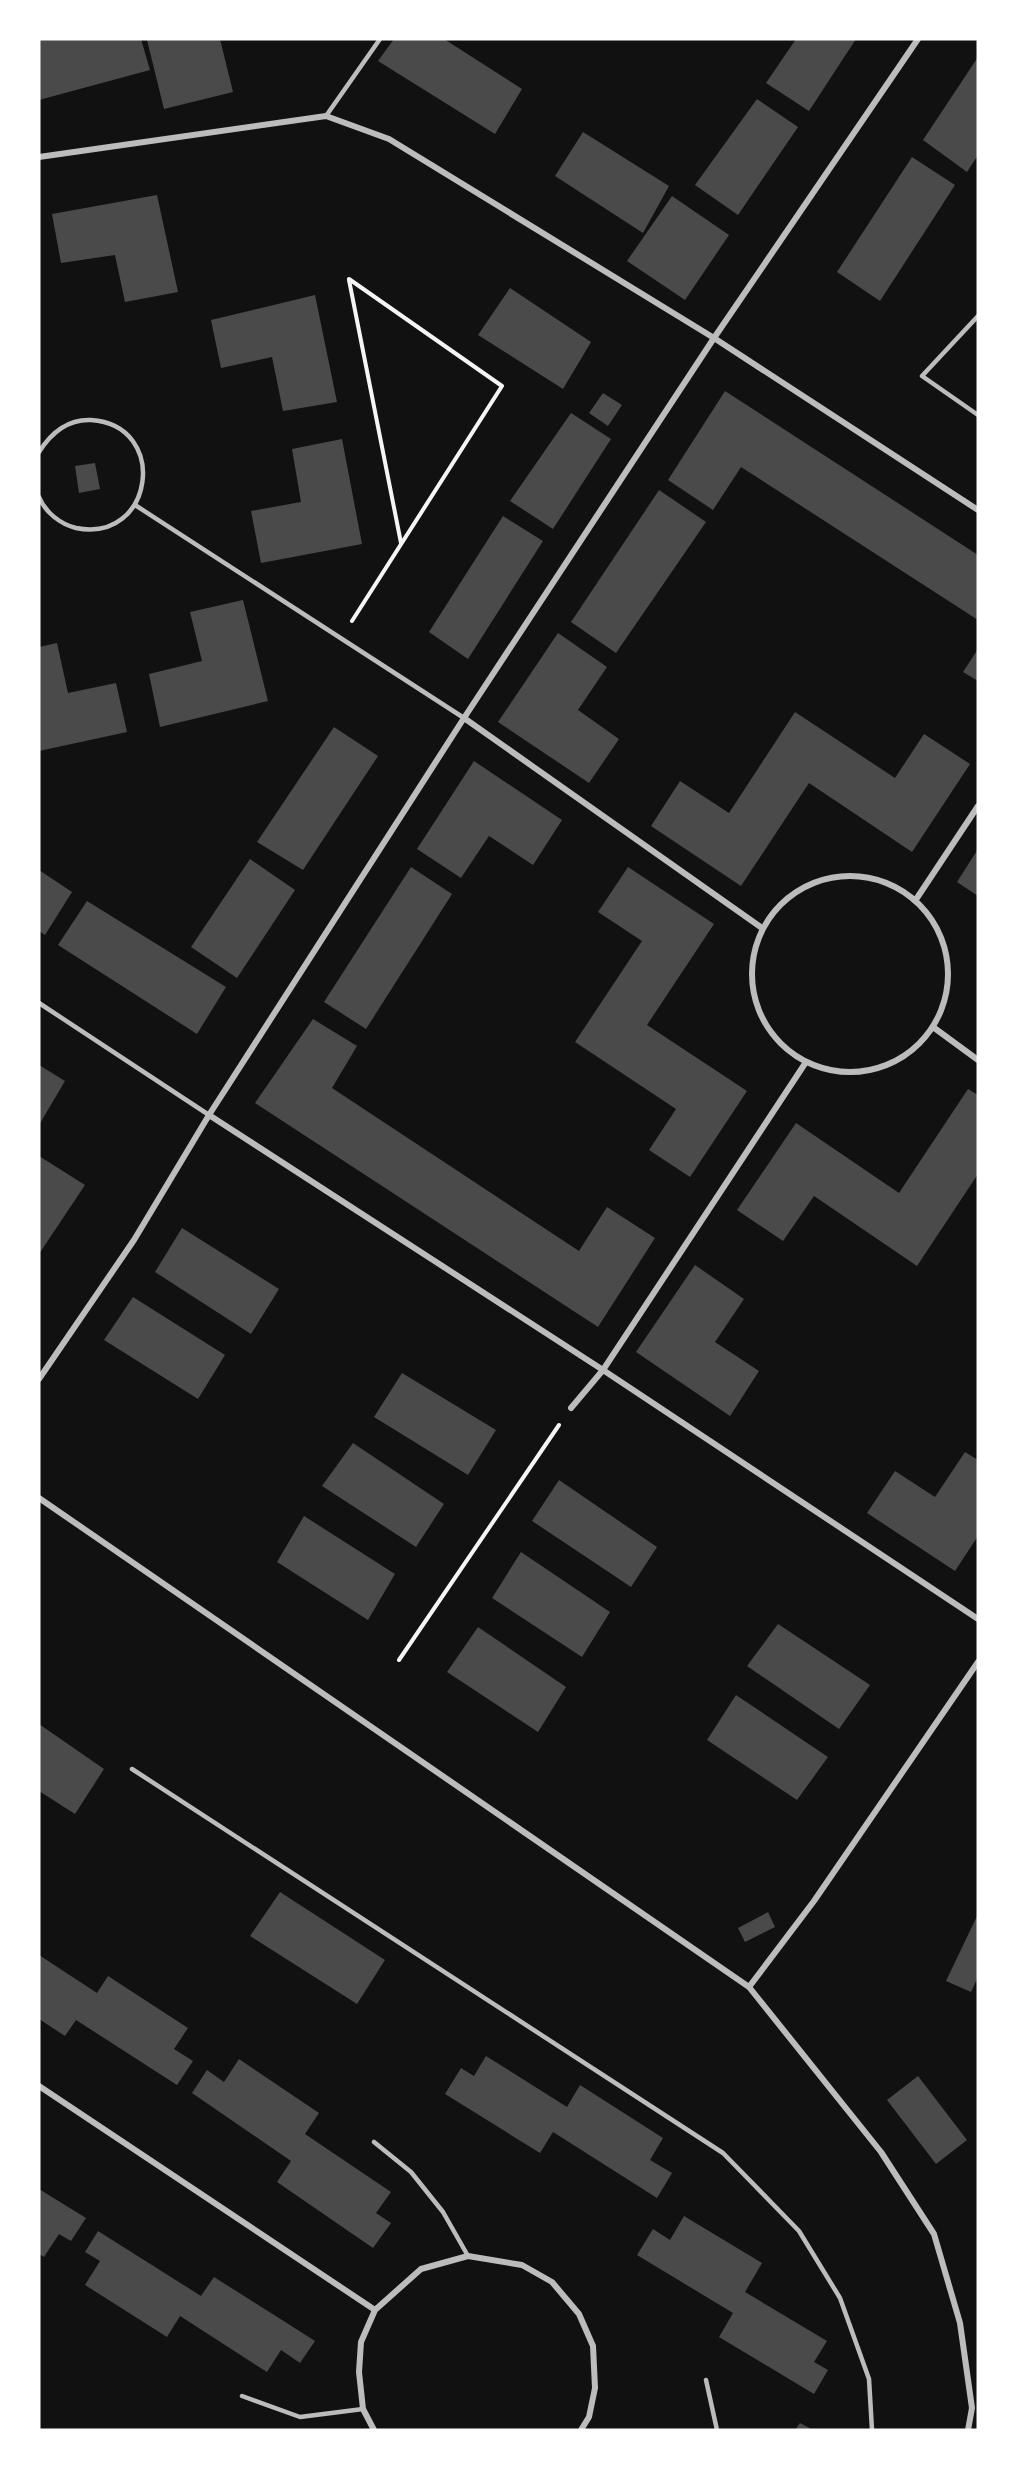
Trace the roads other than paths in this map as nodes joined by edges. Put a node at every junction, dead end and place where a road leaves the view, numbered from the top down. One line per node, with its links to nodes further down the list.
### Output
1 (380, 39): 3 (lane)
2 (918, 39): 6 (street)
3 (326, 116): 4 (street); 6 (street)
4 (39, 157)
5 (978, 316): 7 (lane)
6 (714, 338): 11 (street); 12 (street)
7 (978, 415)
8 (39, 452): 10 (lane)
9 (39, 497): 10 (lane)
10 (135, 505): 12 (lane)
11 (978, 510)
12 (464, 718): 15 (street); 20 (street)
13 (978, 806): 14 (street)
14 (915, 901): 15 (street); 17 (street)
15 (762, 928): 19 (street)
16 (39, 1003): 20 (lane)
17 (933, 1027): 18 (street); 19 (street)
18 (978, 1060)
19 (806, 1062): 21 (street)
20 (209, 1115): 21 (street); 22 (street)
21 (603, 1370): 23 (street); 25 (street)
22 (39, 1379)
23 (571, 1408)
24 (39, 1498): 28 (street)
25 (978, 1618)
26 (978, 1662): 28 (street)
27 (132, 1769): 39 (lane)
28 (749, 1987): 40 (street)
29 (39, 2086): 32 (street)
30 (374, 2142): 31 (lane)
31 (468, 2256): 32 (street); 37 (street)
32 (375, 2310): 35 (street)
33 (706, 2380): 38 (lane)
34 (242, 2397): 35 (lane)
35 (363, 2409): 36 (street)
36 (374, 2430)
37 (581, 2430)
38 (717, 2430)
39 (872, 2430)
40 (968, 2430)

